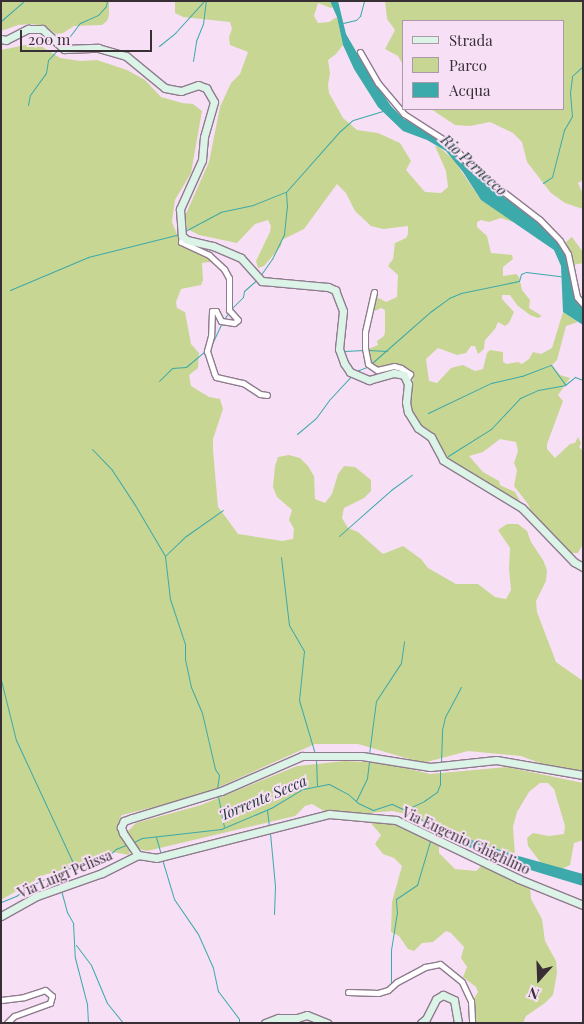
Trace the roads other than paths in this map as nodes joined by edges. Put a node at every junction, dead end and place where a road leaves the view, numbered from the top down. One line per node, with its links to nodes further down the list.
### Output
1 (1, 39): 3 (main road)
2 (360, 52): 5 (street)
3 (182, 236): 6 (main road); 7 (street)
4 (374, 292): 6 (street)
5 (583, 304)
6 (407, 379): 8 (main road)
7 (266, 395)
8 (583, 567)
9 (583, 775): 10 (main road)
10 (136, 853): 11 (main road, Via Eugenio Ghighlino); 12 (main road, Via Luigi Pelissa)
11 (583, 905)
12 (1, 916)
13 (348, 992): 20 (street)
14 (1, 1000): 15 (street)
15 (7, 1023)
16 (265, 1023): 17 (main road)
17 (327, 1023)
18 (421, 1023): 19 (main road)
19 (458, 1023)
20 (472, 1023)

